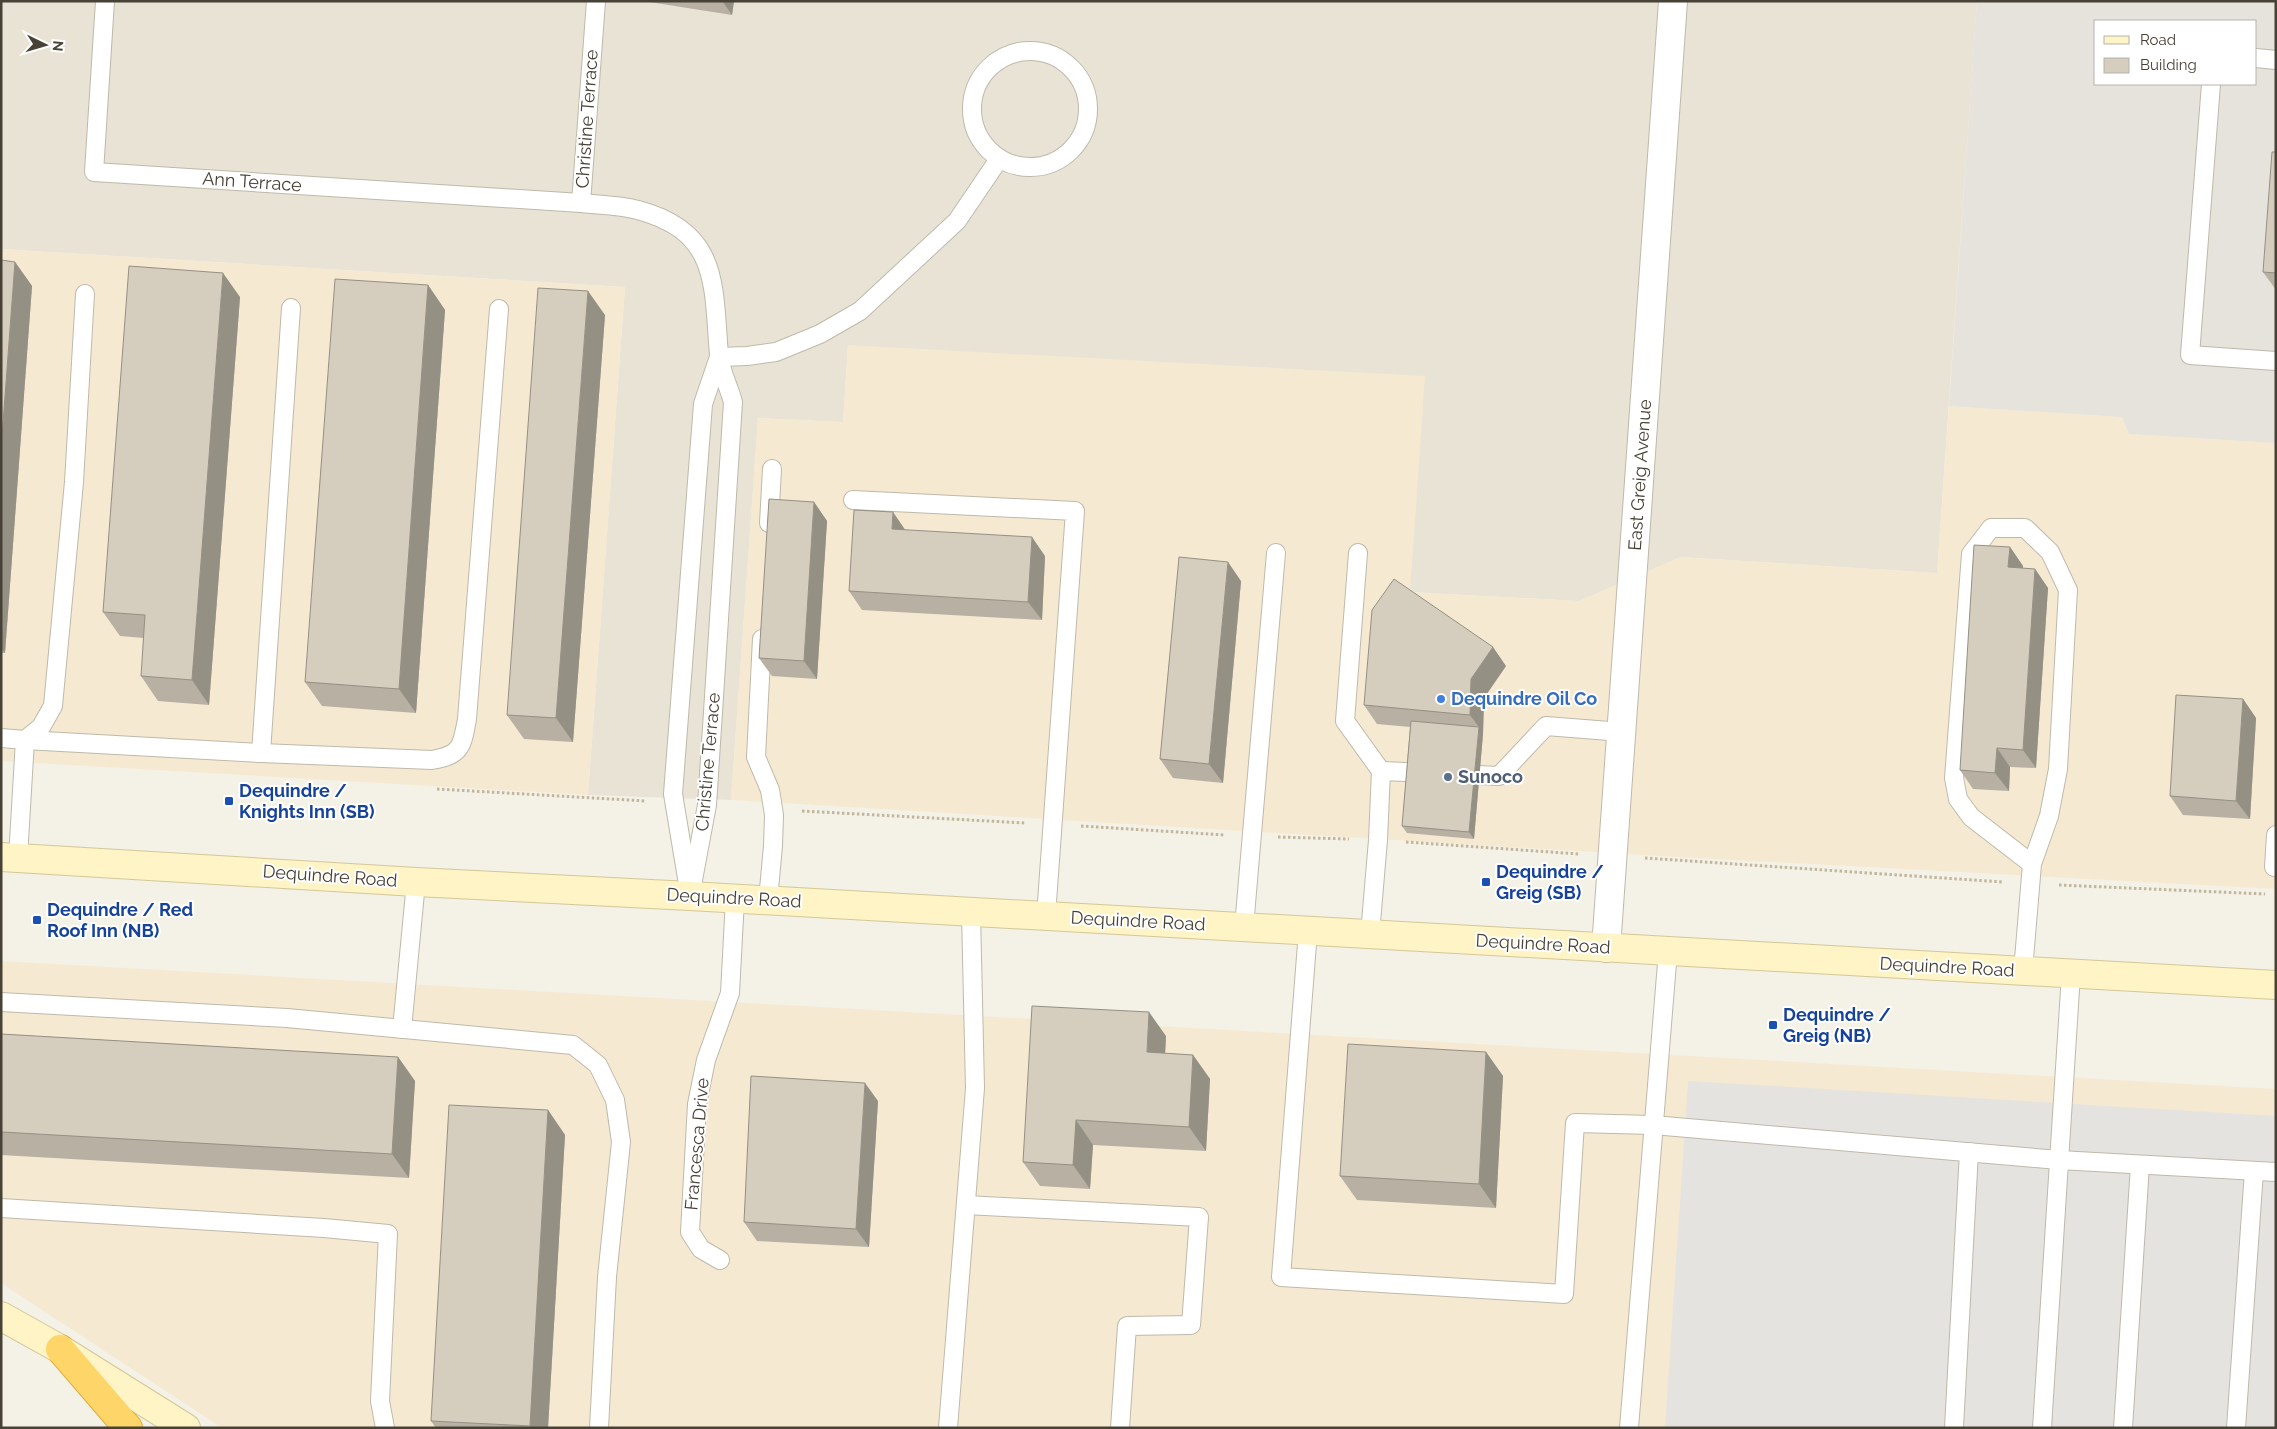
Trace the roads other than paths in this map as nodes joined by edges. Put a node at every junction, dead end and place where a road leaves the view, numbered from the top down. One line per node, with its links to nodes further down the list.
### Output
1 (105, 1): 8 (lane, Ann Terrace)
2 (596, 1): 8 (lane, Christine Terrace)
3 (1673, 1): 20 (street, East Greig Avenue)
4 (2257, 58): 5 (lane)
5 (2276, 60)
6 (2211, 85): 13 (lane)
7 (999, 159): 7 (lane); 12 (lane)
8 (581, 203): 12 (lane, Christine Terrace)
9 (85, 294): 22 (lane)
10 (291, 308): 23 (lane)
11 (499, 309): 23 (lane)
12 (719, 357): 30 (lane, Christine Terrace); 30 (lane, Christine Terrace)
13 (2276, 361)
14 (772, 469): 16 (lane)
15 (853, 500): 34 (lane)
16 (768, 538)
17 (1276, 553): 35 (lane)
18 (1358, 553): 24 (lane)
19 (763, 618): 32 (lane)
20 (1622, 732): 24 (lane); 38 (street, East Greig Avenue)
21 (1, 738): 22 (lane)
22 (26, 740): 23 (lane); 26 (lane)
23 (261, 753)
24 (1382, 770): 37 (lane)
25 (2276, 835): 28 (lane)
26 (10, 857): 29 (main road, Dequindre Road)
27 (2032, 864): 27 (lane); 40 (lane)
28 (2275, 867)
29 (416, 882): 30 (main road, Dequindre Road); 44 (lane)
30 (690, 896): 31 (main road, Dequindre Road)
31 (735, 899): 32 (main road, Dequindre Road); 53 (lane, Francesca Drive)
32 (768, 900): 33 (main road, Dequindre Road)
33 (971, 913): 34 (main road, Dequindre Road); 51 (lane)
34 (1046, 916): 35 (main road, Dequindre Road)
35 (1244, 927): 36 (main road, Dequindre Road)
36 (1308, 931): 37 (main road, Dequindre Road); 45 (lane)
37 (1370, 934): 38 (main road, Dequindre Road)
38 (1606, 948): 39 (main road, Dequindre Road)
39 (1668, 951): 40 (main road, Dequindre Road); 45 (lane)
40 (2023, 971): 41 (main road, Dequindre Road)
41 (2071, 974): 42 (main road, Dequindre Road); 47 (lane)
42 (2276, 985)
43 (1, 1002): 44 (lane)
44 (402, 1028): 59 (lane)
45 (1653, 1125): 46 (lane); 62 (lane)
46 (1969, 1152): 47 (lane); 63 (lane)
47 (2059, 1160): 48 (lane); 64 (lane)
48 (2140, 1165): 49 (lane); 65 (lane)
49 (2254, 1171): 50 (lane); 66 (lane)
50 (2276, 1172)
51 (966, 1205): 60 (lane); 61 (lane)
52 (1, 1208): 58 (lane)
53 (720, 1260)
54 (1, 1316): 55 (main road)
55 (60, 1350): 56 (highway); 57 (main road)
56 (128, 1428)
57 (186, 1428)
58 (385, 1428)
59 (599, 1428)
60 (948, 1428)
61 (1120, 1428)
62 (1629, 1428)
63 (1954, 1428)
64 (2042, 1428)
65 (2123, 1428)
66 (2236, 1428)

